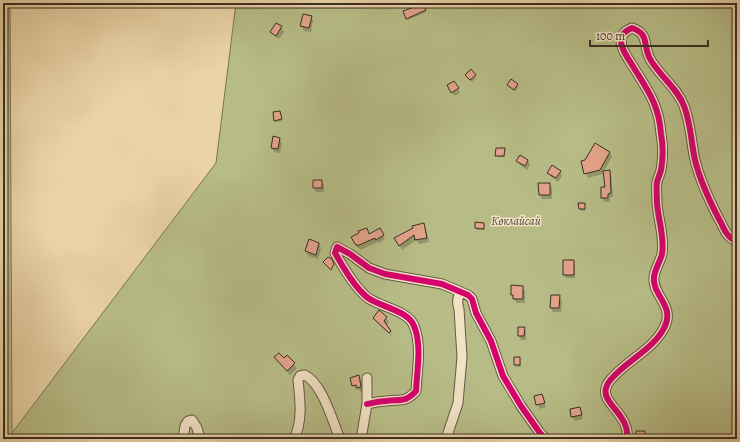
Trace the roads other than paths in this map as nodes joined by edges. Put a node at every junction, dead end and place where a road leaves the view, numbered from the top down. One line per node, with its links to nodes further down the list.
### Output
1 (737, 242): 12 (street)
2 (461, 292): 4 (street); 10 (street); 11 (street)
3 (367, 378): 4 (street)
4 (366, 404): 9 (street)
5 (183, 439): 6 (street)
6 (200, 439)
7 (294, 439): 8 (street)
8 (340, 439)
9 (360, 439)
10 (446, 439)
11 (546, 439)
12 (627, 439)

